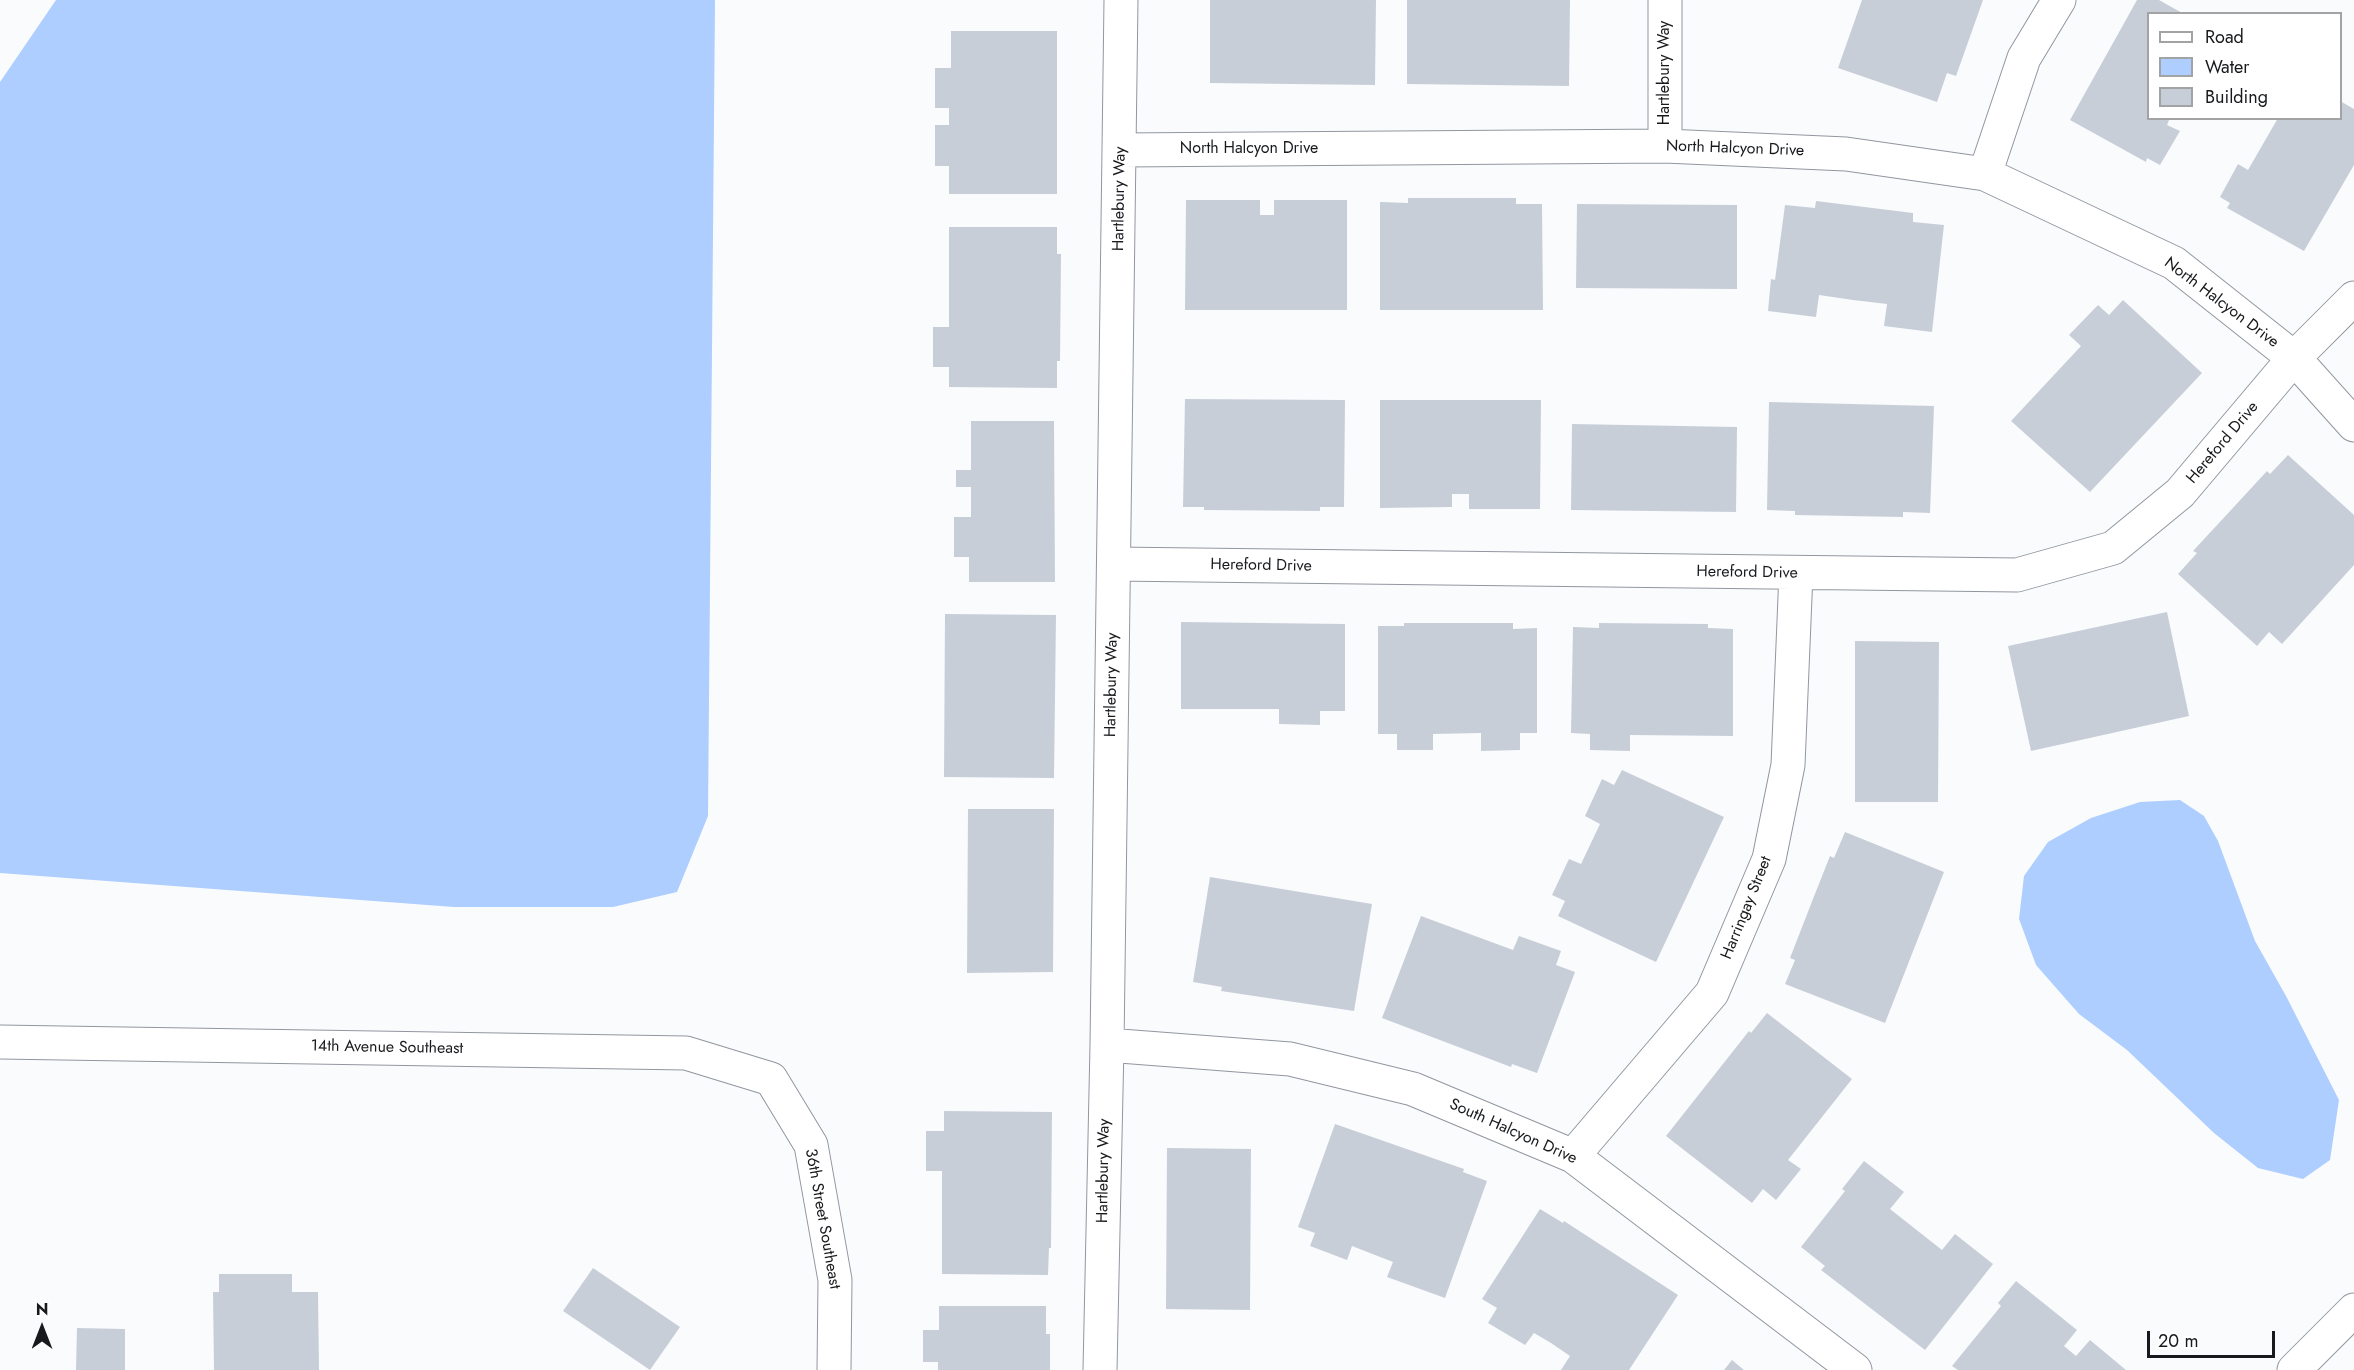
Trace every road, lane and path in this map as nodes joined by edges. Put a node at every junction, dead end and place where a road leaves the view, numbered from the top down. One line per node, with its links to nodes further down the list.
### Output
1 (1121, 0): 5 (street, Hartlebury Way)
2 (1665, 0): 4 (street, Hartlebury Way)
3 (2059, 0): 6 (street)
4 (1665, 146): 5 (street, North Halcyon Drive); 6 (street, North Halcyon Drive)
5 (1121, 150): 10 (street, Hartlebury Way)
6 (1985, 174): 8 (street, North Halcyon Drive)
7 (2354, 298): 8 (street, Hereford Drive)
8 (2294, 358): 9 (street); 11 (street, Hereford Drive)
9 (2354, 425)
10 (1114, 564): 11 (street, Hereford Drive); 13 (street, Hartlebury Way)
11 (1796, 573): 15 (street, Harringay Street)
12 (0, 1042): 14 (street, 14th Avenue Southeast)
13 (1107, 1045): 15 (street, South Halcyon Drive); 18 (street, Hartlebury Way)
14 (771, 1079): 17 (street, 36th Street Southeast)
15 (1573, 1156): 19 (street, South Halcyon Drive)
16 (2354, 1310): 20 (street)
17 (834, 1370)
18 (1100, 1370)
19 (1855, 1370)
20 (2294, 1370)

